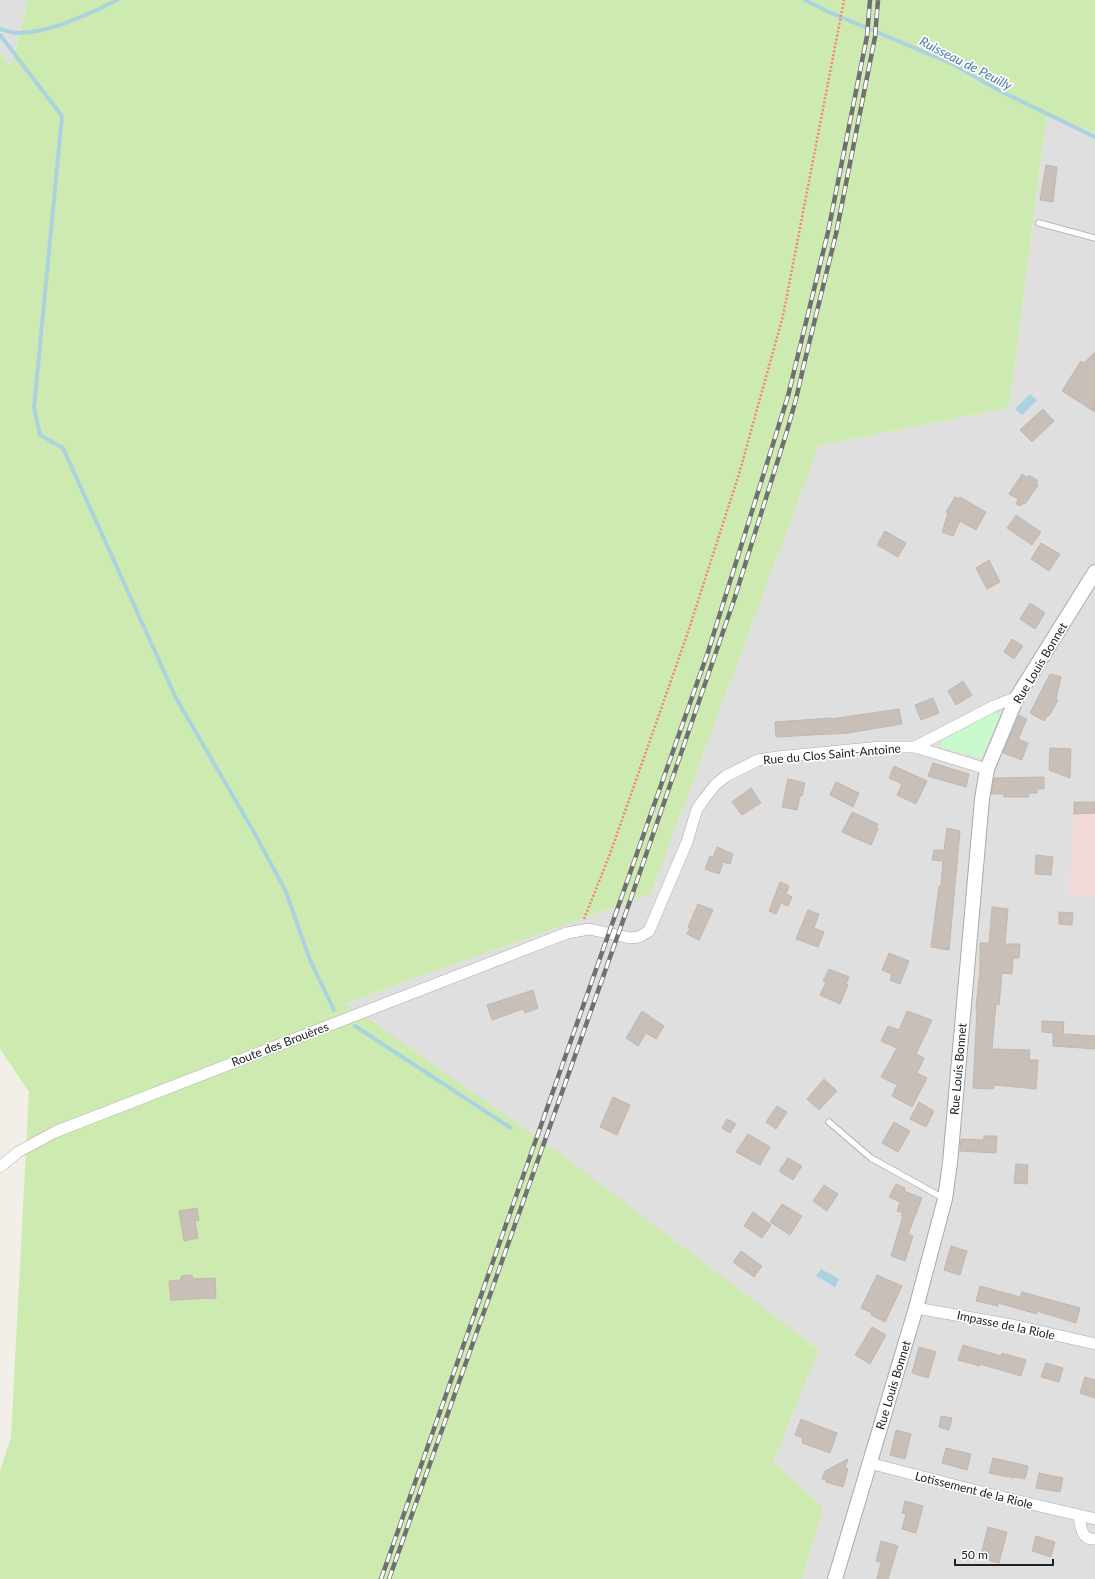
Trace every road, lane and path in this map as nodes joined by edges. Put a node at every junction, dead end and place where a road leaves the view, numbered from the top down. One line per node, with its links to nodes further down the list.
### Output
1 (844, 0): 8 (path)
2 (1039, 223): 3 (lane)
3 (1095, 238)
4 (1095, 572): 5 (street, Rue Louis Bonnet)
5 (1017, 698): 6 (street, Rue du Clos Saint-Antoine); 7 (street, Rue Louis Bonnet)
6 (915, 747): 7 (street, Rue du Clos Saint-Antoine); 8 (street, Rue du Clos Saint-Antoine)
7 (987, 769): 12 (street, Rue Louis Bonnet)
8 (579, 930): 9 (street, Rue du Clos Saint-Antoine)
9 (567, 933): 11 (street, Route des Brouères)
10 (829, 1122): 12 (lane)
11 (0, 1167)
12 (944, 1199): 13 (street, Rue Louis Bonnet)
13 (916, 1308): 14 (street, Impasse de la Riole); 15 (street, Rue Louis Bonnet)
14 (1095, 1344)
15 (869, 1463): 16 (street, Lotissement de la Riole); 19 (street, Rue Louis Bonnet)
16 (1079, 1516): 17 (street, Lotissement de la Riole); 18 (street)
17 (1095, 1519)
18 (1095, 1539)
19 (835, 1579)

